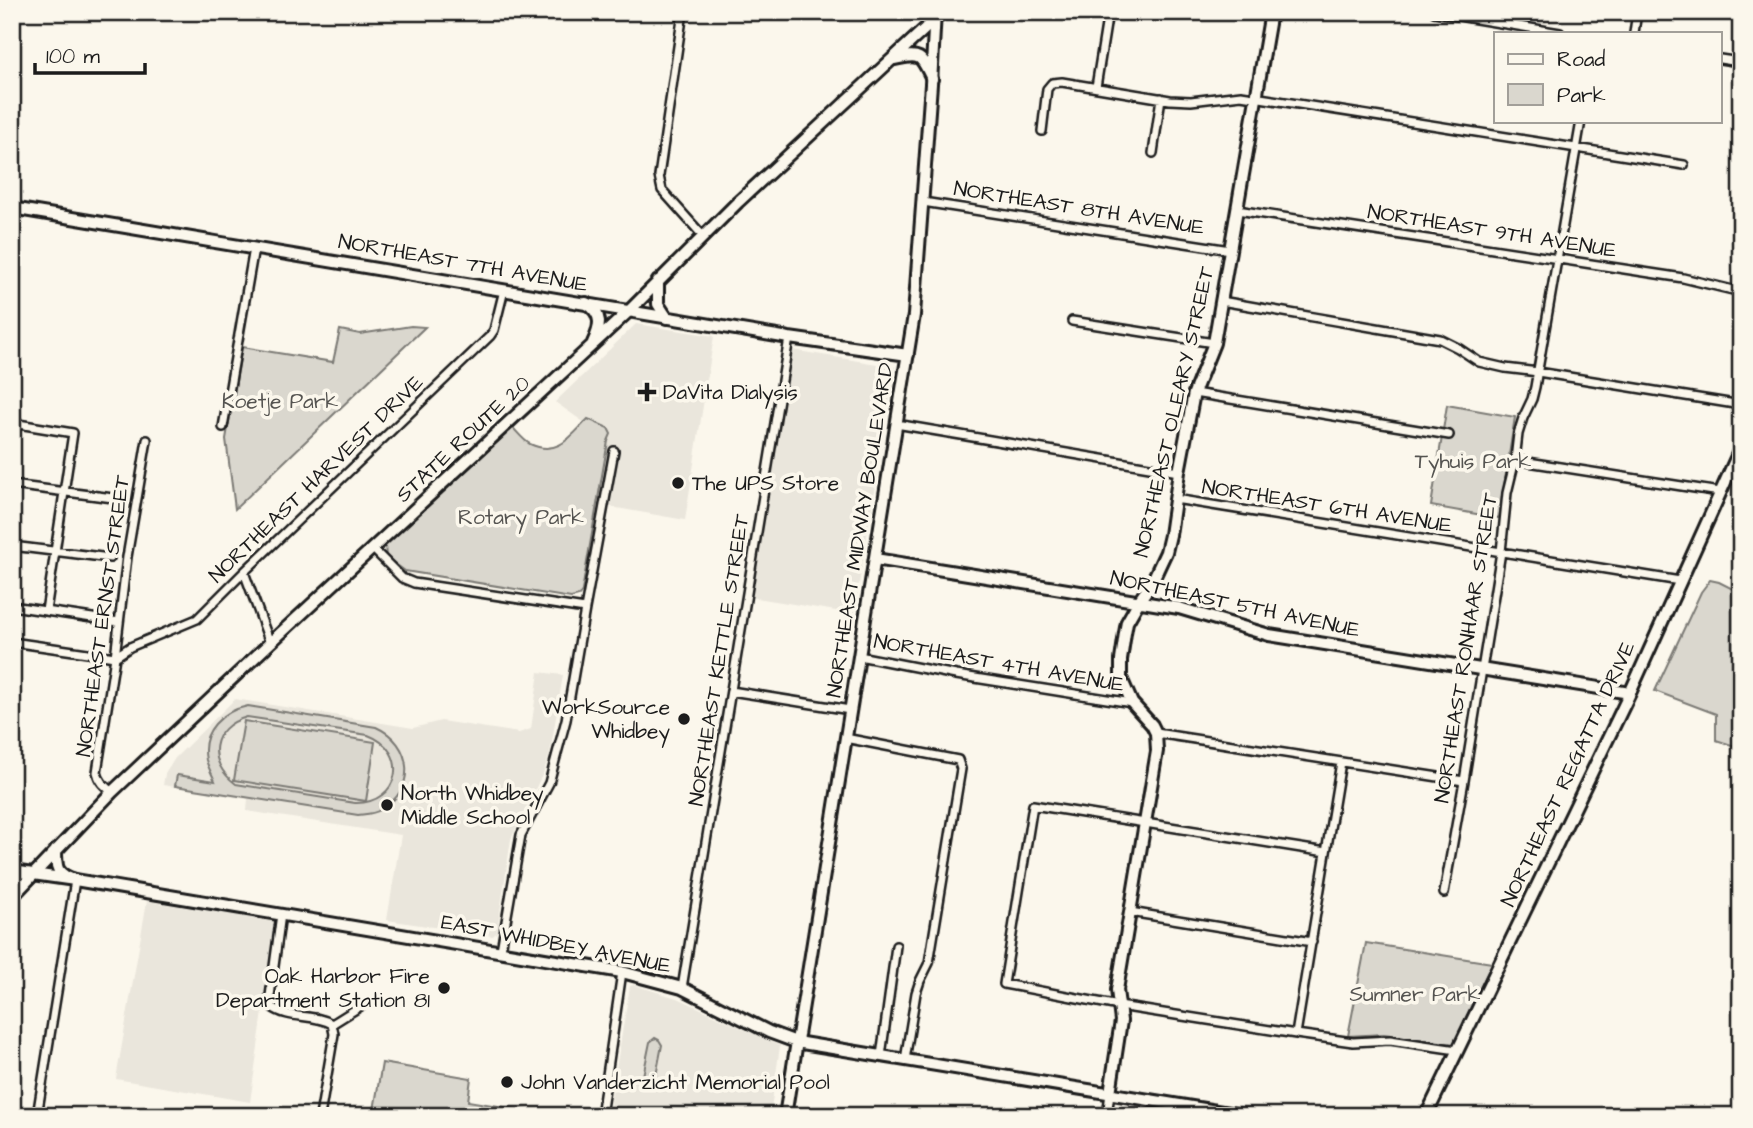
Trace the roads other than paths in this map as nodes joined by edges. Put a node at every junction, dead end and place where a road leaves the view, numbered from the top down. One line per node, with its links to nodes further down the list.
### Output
1 (683, 12): 24 (street)
2 (1108, 12): 13 (street)
3 (1271, 12): 14 (street, NORTHEAST OLEARY STREET)
4 (1434, 12): 7 (street)
5 (1637, 12): 8 (street)
6 (938, 15): 11 (street, STATE ROUTE 20); 12 (street, NORTHEAST MIDWAY BOULEVARD)
7 (1554, 32)
8 (1634, 32)
9 (1722, 59): 10 (street)
10 (1741, 59)
11 (892, 60): 12 (street); 24 (street, STATE ROUTE 20)
12 (932, 79): 21 (street, NORTHEAST MIDWAY BOULEVARD)
13 (1096, 87): 15 (street); 17 (street)
14 (1256, 97): 15 (street); 18 (street); 23 (street, NORTHEAST OLEARY STREET)
15 (1161, 98): 19 (street)
16 (1581, 122): 18 (street, NORTHEAST RONHAAR STREET)
17 (1042, 131)
18 (1576, 148): 20 (street); 27 (street, NORTHEAST RONHAAR STREET)
19 (1153, 153)
20 (1684, 165)
21 (922, 202): 26 (street, NORTHEAST 8TH AVENUE); 39 (street, NORTHEAST MIDWAY BOULEVARD)
22 (12, 208): 25 (street, NORTHEAST 7TH AVENUE)
23 (1237, 210): 26 (street, NORTHEAST OLEARY STREET); 27 (street, NORTHEAST 9TH AVENUE)
24 (703, 236): 28 (street, STATE ROUTE 20)
25 (254, 248): 29 (street, NORTHEAST 7TH AVENUE); 45 (street)
26 (1230, 250): 31 (street, NORTHEAST OLEARY STREET)
27 (1558, 259): 30 (street, NORTHEAST 9TH AVENUE); 40 (street, NORTHEAST RONHAAR STREET)
28 (658, 281): 33 (street, STATE ROUTE 20); 34 (street)
29 (504, 290): 32 (street, NORTHEAST 7TH AVENUE); 63 (street, NORTHEAST HARVEST DRIVE)
30 (1741, 292)
31 (1221, 301): 37 (street, NORTHEAST OLEARY STREET); 40 (street)
32 (586, 303): 33 (street, NORTHEAST 7TH AVENUE); 38 (street)
33 (629, 311): 34 (street, NORTHEAST 7TH AVENUE); 38 (street, STATE ROUTE 20)
34 (667, 317): 36 (street, NORTHEAST 7TH AVENUE)
35 (1072, 321): 37 (street)
36 (789, 338): 39 (street, NORTHEAST 7TH AVENUE); 75 (street, NORTHEAST KETTLE STREET)
37 (1214, 343): 41 (street, NORTHEAST OLEARY STREET)
38 (593, 344): 58 (street, STATE ROUTE 20)
39 (908, 355): 44 (street, NORTHEAST MIDWAY BOULEVARD)
40 (1538, 372): 42 (street); 50 (street, NORTHEAST RONHAAR STREET)
41 (1194, 393): 46 (street); 51 (street, NORTHEAST OLEARY STREET)
42 (1741, 405)
43 (12, 423): 53 (street)
44 (896, 424): 51 (street, NORTHEAST 6TH AVENUE); 62 (street, NORTHEAST MIDWAY BOULEVARD)
45 (223, 427)
46 (1449, 435)
47 (147, 440): 69 (street, NORTHEAST ERNST STREET)
48 (1741, 447): 54 (street, NORTHEAST REGATTA DRIVE)
49 (614, 451): 67 (street)
50 (1515, 460): 54 (street); 60 (street, NORTHEAST RONHAAR STREET)
51 (1179, 472): 56 (street, NORTHEAST OLEARY STREET)
52 (12, 485): 53 (street)
53 (64, 492): 55 (street); 59 (street)
54 (1720, 492): 64 (street, NORTHEAST REGATTA DRIVE)
55 (121, 499)
56 (1175, 499): 60 (street, NORTHEAST 6TH AVENUE); 65 (street, NORTHEAST OLEARY STREET)
57 (12, 546): 59 (street)
58 (373, 549): 67 (street); 71 (street, STATE ROUTE 20)
59 (55, 552): 61 (street); 68 (street)
60 (1502, 552): 64 (street, NORTHEAST 6TH AVENUE); 74 (street, NORTHEAST RONHAAR STREET)
61 (110, 558)
62 (875, 559): 65 (street, NORTHEAST 5TH AVENUE); 72 (street, NORTHEAST MIDWAY BOULEVARD)
63 (244, 572): 71 (street); 73 (street, NORTHEAST HARVEST DRIVE)
64 (1680, 581): 76 (street, NORTHEAST REGATTA DRIVE)
65 (1139, 601): 74 (street, NORTHEAST 5TH AVENUE); 77 (street, NORTHEAST OLEARY STREET)
66 (12, 606): 68 (street)
67 (585, 609): 96 (street)
68 (46, 611): 69 (street)
69 (119, 622): 73 (street, NORTHEAST ERNST STREET)
70 (12, 642): 73 (street)
71 (270, 643): 83 (street, STATE ROUTE 20)
72 (859, 656): 77 (street, NORTHEAST 4TH AVENUE); 78 (street, NORTHEAST MIDWAY BOULEVARD)
73 (115, 657): 83 (street, NORTHEAST ERNST STREET)
74 (1482, 670): 76 (street, NORTHEAST 5TH AVENUE); 82 (street, NORTHEAST RONHAAR STREET)
75 (732, 691): 78 (street); 98 (street, NORTHEAST KETTLE STREET)
76 (1630, 693): 104 (street, NORTHEAST REGATTA DRIVE)
77 (1132, 703): 79 (street, NORTHEAST OLEARY STREET)
78 (850, 710): 80 (street, NORTHEAST MIDWAY BOULEVARD)
79 (1156, 733): 81 (street); 84 (street)
80 (845, 738): 103 (street, NORTHEAST MIDWAY BOULEVARD); 106 (street)
81 (1341, 762): 82 (street); 86 (street)
82 (1464, 782): 90 (street, NORTHEAST RONHAAR STREET)
83 (112, 792): 85 (street, STATE ROUTE 20)
84 (1145, 822): 86 (street); 92 (street); 100 (street)
85 (56, 850): 88 (street, STATE ROUTE 20); 89 (street)
86 (1326, 852): 94 (street)
87 (12, 871): 88 (street, EAST WHIDBEY AVENUE)
88 (32, 874): 89 (street, EAST WHIDBEY AVENUE); 91 (street, STATE ROUTE 20)
89 (75, 880): 93 (street, EAST WHIDBEY AVENUE); 109 (street)
90 (1444, 893)
91 (12, 897)
92 (1130, 912): 94 (street); 100 (street)
93 (281, 914): 96 (street, EAST WHIDBEY AVENUE); 101 (street)
94 (1312, 942): 102 (street)
95 (896, 946): 105 (street)
96 (501, 950): 97 (street, EAST WHIDBEY AVENUE)
97 (622, 972): 98 (street, EAST WHIDBEY AVENUE); 111 (street)
98 (682, 988): 103 (street, EAST WHIDBEY AVENUE)
99 (364, 1004): 101 (street)
100 (1119, 1006): 102 (street); 107 (street)
101 (332, 1024): 110 (street)
102 (1296, 1034): 104 (street)
103 (796, 1042): 105 (street, EAST WHIDBEY AVENUE); 112 (street, NORTHEAST MIDWAY BOULEVARD)
104 (1457, 1050): 115 (street, NORTHEAST REGATTA DRIVE)
105 (881, 1056): 106 (street, EAST WHIDBEY AVENUE)
106 (905, 1060): 107 (street, EAST WHIDBEY AVENUE)
107 (1111, 1093): 108 (street, EAST WHIDBEY AVENUE); 113 (street)
108 (1186, 1111): 114 (street, EAST WHIDBEY AVENUE)
109 (37, 1116)
110 (320, 1116)
111 (601, 1116)
112 (785, 1116)
113 (1107, 1116)
114 (1247, 1116)
115 (1426, 1116)

